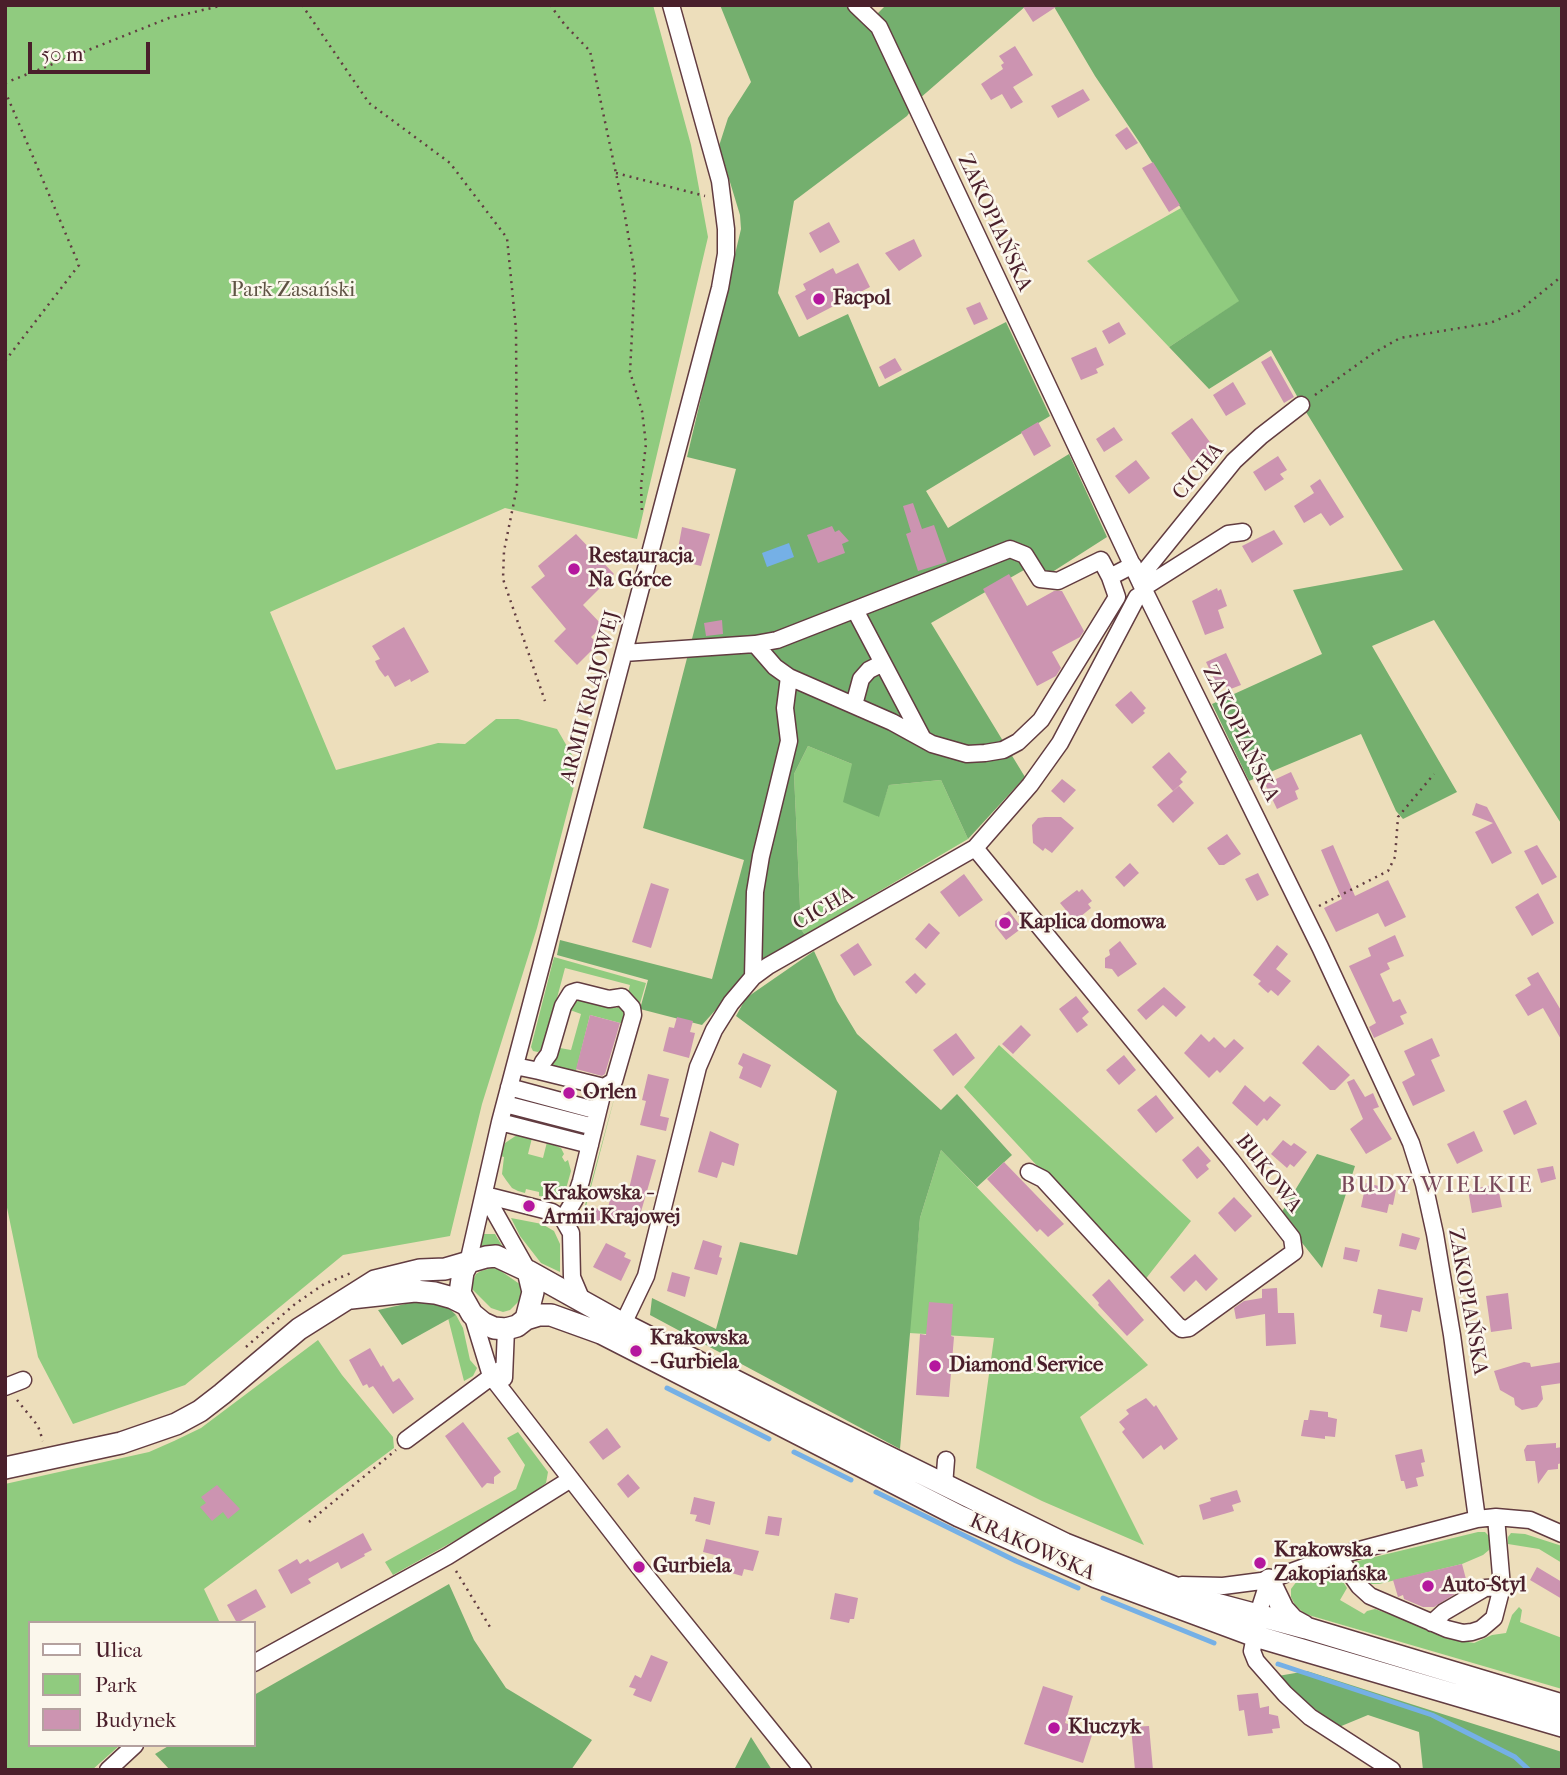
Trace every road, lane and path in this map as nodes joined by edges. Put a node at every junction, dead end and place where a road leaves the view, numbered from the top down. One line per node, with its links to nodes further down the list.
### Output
1 (224, 5): 6 (path)
2 (302, 5): 22 (path)
3 (550, 5): 8 (path)
4 (670, 5): 9 (street, ARMII KRAJOWEJ)
5 (856, 5): 16 (street, ZAKOPIAŃSKA)
6 (5, 83)
7 (5, 91): 11 (path)
8 (617, 173): 9 (path); 13 (path)
9 (723, 201): 19 (street, ARMII KRAJOWEJ)
10 (1562, 276): 12 (path)
11 (5, 361)
12 (1301, 405): 16 (street, CICHA)
13 (643, 523)
14 (1243, 532): 16 (street)
15 (1111, 577): 16 (street); 17 (street); 24 (street)
16 (1140, 580): 26 (street, CICHA); 27 (street, ZAKOPIAŃSKA)
17 (855, 610): 18 (street); 20 (street)
18 (755, 644): 19 (street); 21 (street)
19 (624, 653): 29 (street, ARMII KRAJOWEJ)
20 (883, 663): 23 (street); 24 (street)
21 (789, 677): 23 (street); 28 (street)
22 (545, 701)
23 (854, 705): 24 (street)
24 (923, 740)
25 (1434, 774): 27 (path)
26 (975, 848): 28 (street, CICHA); 37 (street, BUKOWA)
27 (1303, 913): 58 (street, ZAKOPIAŃSKA)
28 (753, 977): 46 (street, CICHA)
29 (515, 1066): 30 (street); 31 (street, ARMII KRAJOWEJ)
30 (539, 1072): 32 (street); 32 (street)
31 (509, 1087): 33 (street, ARMII KRAJOWEJ); 34 (street)
32 (604, 1087): 34 (street)
33 (505, 1104): 34 (street); 35 (street, ARMII KRAJOWEJ)
34 (596, 1119): 36 (street)
35 (500, 1122): 36 (street); 38 (street, ARMII KRAJOWEJ)
36 (590, 1145): 39 (street)
37 (1029, 1172)
38 (485, 1195): 39 (street); 40 (street, ARMII KRAJOWEJ); 41 (street)
39 (563, 1219): 43 (street)
40 (468, 1263): 41 (main road); 42 (main road); 44 (main road)
41 (528, 1271): 43 (main road, KRAKOWSKA); 45 (main road)
42 (349, 1298): 44 (main road); 54 (main road)
43 (583, 1303): 46 (main road, KRAKOWSKA)
44 (469, 1310): 47 (main road); 48 (street)
45 (526, 1320): 47 (main road); 68 (main road, KRAKOWSKA)
46 (623, 1324): 56 (main road, KRAKOWSKA)
47 (506, 1329): 48 (street)
48 (497, 1372): 51 (street); 55 (street)
49 (23, 1380): 50 (street)
50 (6, 1387): 52 (path)
51 (406, 1440): 59 (path)
52 (43, 1441)
53 (946, 1460): 56 (street)
54 (5, 1468)
55 (571, 1479): 61 (street); 75 (street)
56 (944, 1486): 65 (main road, KRAKOWSKA)
57 (1496, 1517): 58 (street, KRAKOWSKA); 60 (street, KRAKOWSKA); 64 (street)
58 (1476, 1519): 62 (street, KRAKOWSKA)
59 (310, 1522)
60 (1562, 1534)
61 (447, 1556): 67 (path); 70 (street)
62 (1338, 1556): 63 (street, KRAKOWSKA); 66 (street)
63 (1269, 1580): 65 (street, KRAKOWSKA); 68 (street); 69 (main road)
64 (1502, 1587): 66 (street); 66 (street)
65 (1220, 1595): 68 (main road)
66 (1432, 1623)
67 (489, 1627)
68 (1252, 1628): 69 (main road, KRAKOWSKA); 72 (main road, KRAKOWSKA); 76 (street)
69 (1306, 1628): 71 (main road, KRAKOWSKA)
70 (256, 1662)
71 (1562, 1705)
72 (1562, 1726)
73 (133, 1747): 74 (street)
74 (108, 1770)
75 (803, 1770)
76 (1392, 1770)

